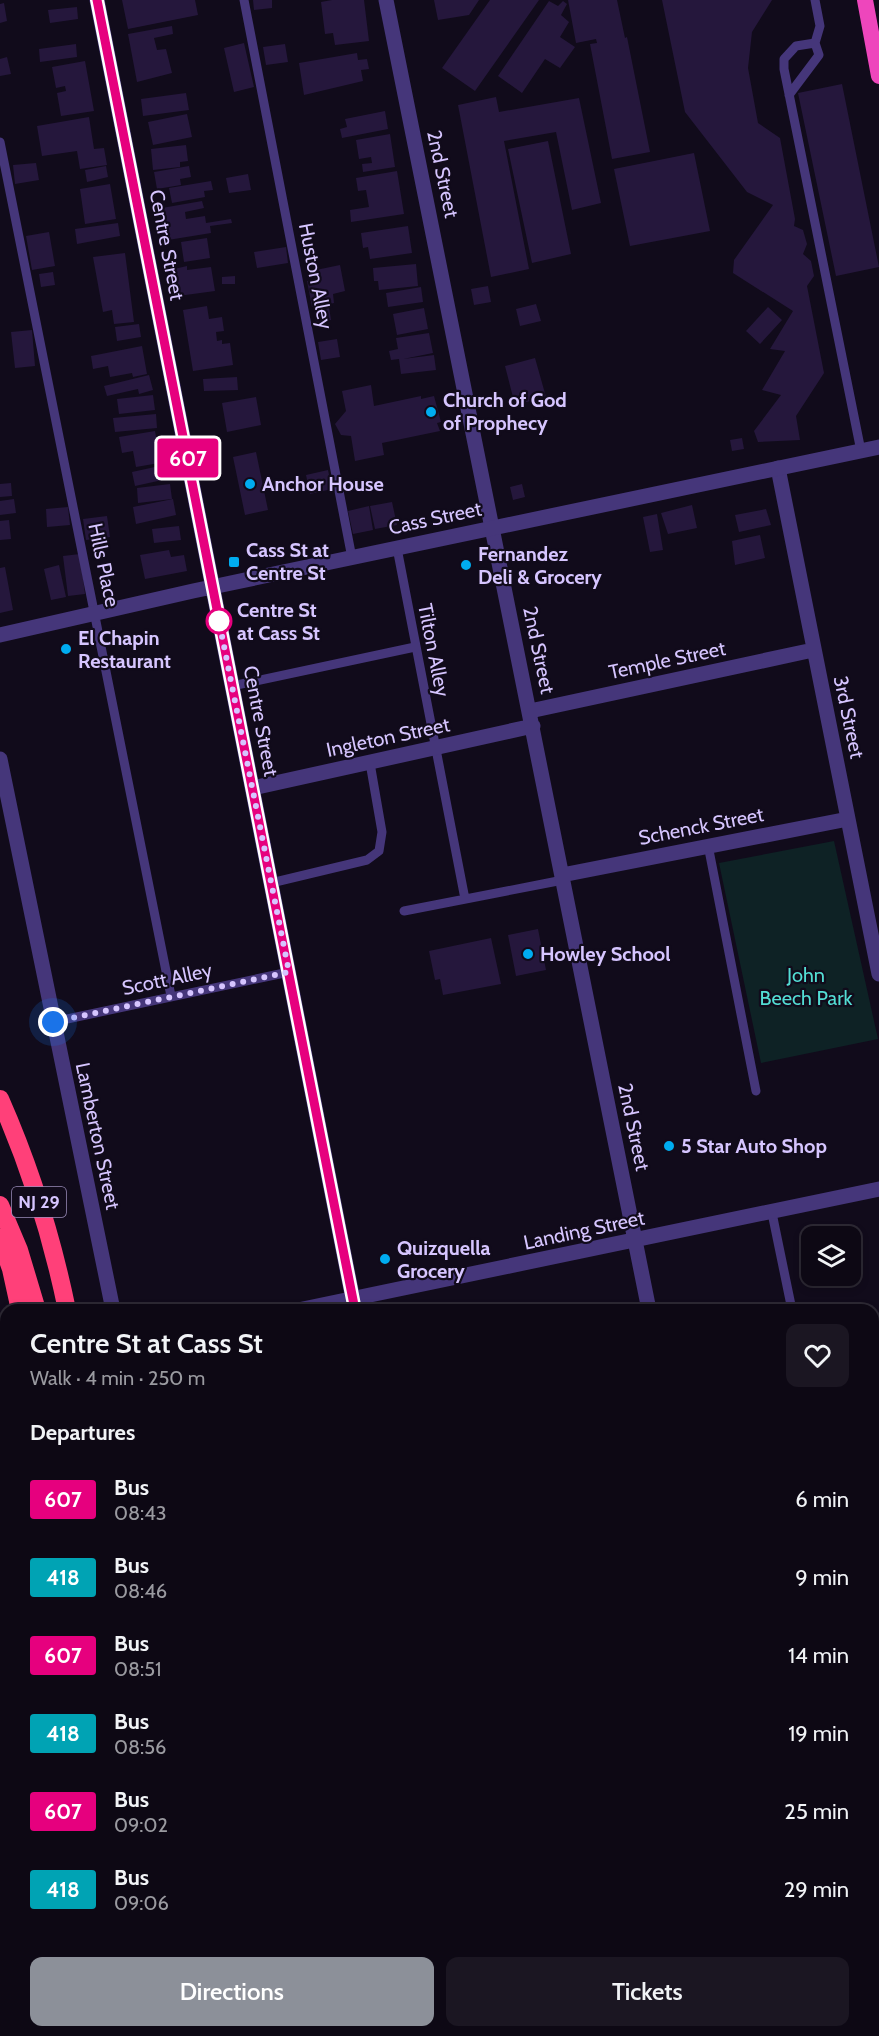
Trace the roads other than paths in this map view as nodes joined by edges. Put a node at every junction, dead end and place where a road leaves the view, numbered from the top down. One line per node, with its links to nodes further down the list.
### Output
1 (98, 0): 16 (street, Centre Street)
2 (244, 0): 15 (lane, Huston Alley)
3 (386, 0): 13 (street, 2nd Street)
4 (815, 0): 6 (lane)
5 (865, 0): 7 (highway)
6 (815, 43): 8 (lane); 8 (lane)
7 (879, 76)
8 (789, 95): 11 (lane)
9 (0, 142): 17 (lane, Hills Place)
10 (879, 447): 11 (street, Cass Street)
11 (861, 451): 12 (street, Cass Street)
12 (778, 468): 13 (street, Cass Street); 20 (street, 3rd Street)
13 (493, 527): 14 (street, Cass Street); 22 (street, 2nd Street)
14 (397, 548): 15 (street, Cass Street); 19 (lane, Tilton Alley)
15 (352, 558): 16 (street, Cass Street)
16 (212, 587): 17 (street, Cass Street); 21 (street, Centre Street)
17 (96, 613): 18 (street, Cass Street); 35 (lane, Hills Place)
18 (0, 635)
19 (415, 648): 21 (lane); 23 (lane, Tilton Alley)
20 (813, 650): 22 (street, Temple Street); 27 (street, 3rd Street)
21 (232, 686): 26 (street, Centre Street)
22 (531, 719): 23 (street, Ingleton Street); 29 (street, 2nd Street)
23 (436, 748): 25 (street, Ingleton Street); 31 (lane, Tilton Alley)
24 (0, 759): 36 (street, Lamberton Street)
25 (370, 763): 26 (street, Ingleton Street); 30 (lane)
26 (253, 788): 30 (street, Centre Street)
27 (848, 819): 28 (street, Schenck Street); 34 (street, 3rd Street)
28 (708, 845): 29 (street, Schenck Street); 37 (lane)
29 (563, 878): 31 (lane, Schenck Street); 43 (street, 2nd Street)
30 (272, 883): 33 (street, Centre Street)
31 (465, 899): 32 (lane, Schenck Street)
32 (404, 911)
33 (289, 972): 35 (lane, Scott Alley); 48 (street, Centre Street)
34 (879, 974)
35 (171, 996): 36 (lane, Scott Alley)
36 (53, 1022): 47 (street, Lamberton Street)
37 (756, 1091)
38 (0, 1099): 46 (highway, NJ 29)
39 (879, 1189): 41 (street, Landing Street)
40 (0, 1205): 45 (highway, NJ 29)
41 (772, 1212): 43 (street, Landing Street); 50 (lane)
42 (0, 1238): 44 (highway)
43 (636, 1241): 48 (street, Landing Street); 49 (street, 2nd Street)
44 (19, 1304)
45 (35, 1304)
46 (66, 1304)
47 (112, 1304)
48 (354, 1304)
49 (648, 1304)
50 (791, 1304)

